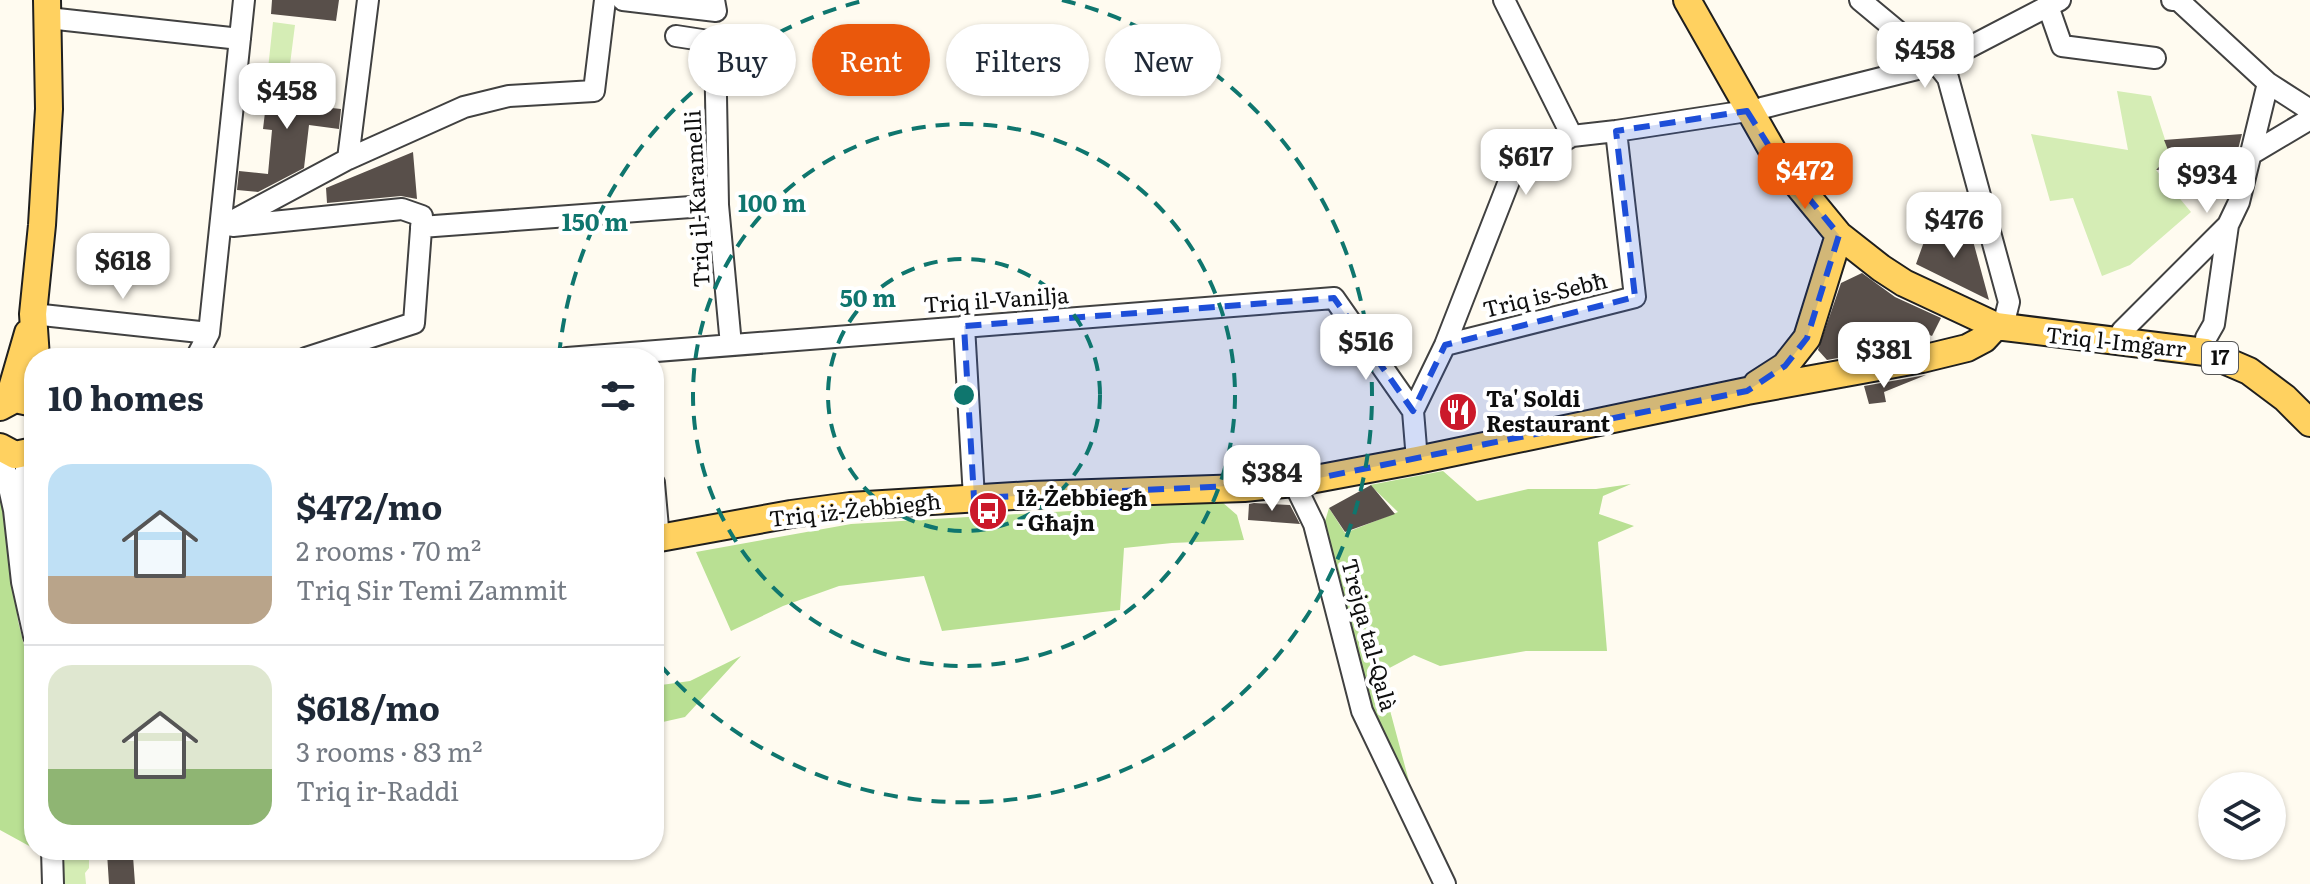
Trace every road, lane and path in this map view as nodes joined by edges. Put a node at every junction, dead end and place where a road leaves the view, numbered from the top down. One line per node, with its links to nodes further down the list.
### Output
1 (244, 0): 14 (street)
2 (368, 0): 24 (street)
3 (605, 0): 24 (street)
4 (623, 0): 11 (street)
5 (1504, 0): 22 (street)
6 (1687, 0): 18 (main road)
7 (1700, 0): 18 (main road)
8 (1860, 0): 16 (street)
9 (2172, 0): 17 (street)
10 (2045, 4): 15 (street); 16 (street)
11 (715, 6)
12 (48, 9): 14 (street); 30 (main road)
13 (676, 36): 25 (street, Triq il-Karamelli)
14 (240, 39): 27 (street)
15 (2155, 58)
16 (1937, 64): 18 (street); 31 (street)
17 (2268, 83): 19 (street); 23 (street)
18 (1755, 109): 21 (street); 29 (main road); 31 (main road)
19 (2310, 110)
20 (2310, 119): 23 (street)
21 (1616, 131): 22 (street); 38 (street, Triq is-Sebħ)
22 (1572, 136): 38 (street)
23 (2253, 153): 26 (street)
24 (348, 159): 27 (street)
25 (718, 205): 28 (street); 37 (street, Triq il-Karamelli)
26 (2228, 225): 33 (street); 36 (street)
27 (221, 227): 28 (street); 34 (street)
28 (421, 227): 41 (street)
29 (1839, 235): 31 (main road); 35 (main road)
30 (33, 314): 34 (street); 39 (main road); 46 (main road)
31 (2000, 322): 33 (main road, Triq l-Imġarr / 17); 43 (main road, Triq iż-Żebbiegħ); 48 (main road, Triq l-Imġarr / 17)
32 (964, 326): 37 (street, Triq il-Vanilja); 47 (street, Triq il-Vanilja); 54 (street)
33 (2122, 331): 36 (main road, Triq l-Imġarr / 17)
34 (209, 333): 40 (street)
35 (1807, 338): 43 (main road); 44 (main road)
36 (2206, 338): 45 (main road, Triq l-Imġarr / 17)
37 (731, 345): 42 (street, Triq il-Vanilja)
38 (1445, 345): 47 (street)
39 (35, 348)
40 (201, 348)
41 (337, 348)
42 (664, 353)
43 (1834, 376): 44 (main road, Triq iż-Żebbiegħ)
44 (1747, 391): 51 (main road, Triq iż-Żebbiegħ)
45 (2310, 402)
46 (8, 405)
47 (1413, 411): 51 (street)
48 (2310, 423)
49 (0, 447): 50 (main road); 55 (street)
50 (24, 454)
51 (1417, 460): 53 (main road, Triq iż-Żebbiegħ)
52 (24, 479): 55 (street)
53 (1294, 483): 54 (main road, Triq iż-Żebbiegħ); 60 (street, Trejqa tal-Qalà)
54 (974, 498): 56 (main road, Triq iż-Żebbiegħ)
55 (14, 510): 57 (street)
56 (664, 538)
57 (24, 562)
58 (52, 860): 59 (street)
59 (53, 884)
60 (1445, 884)

